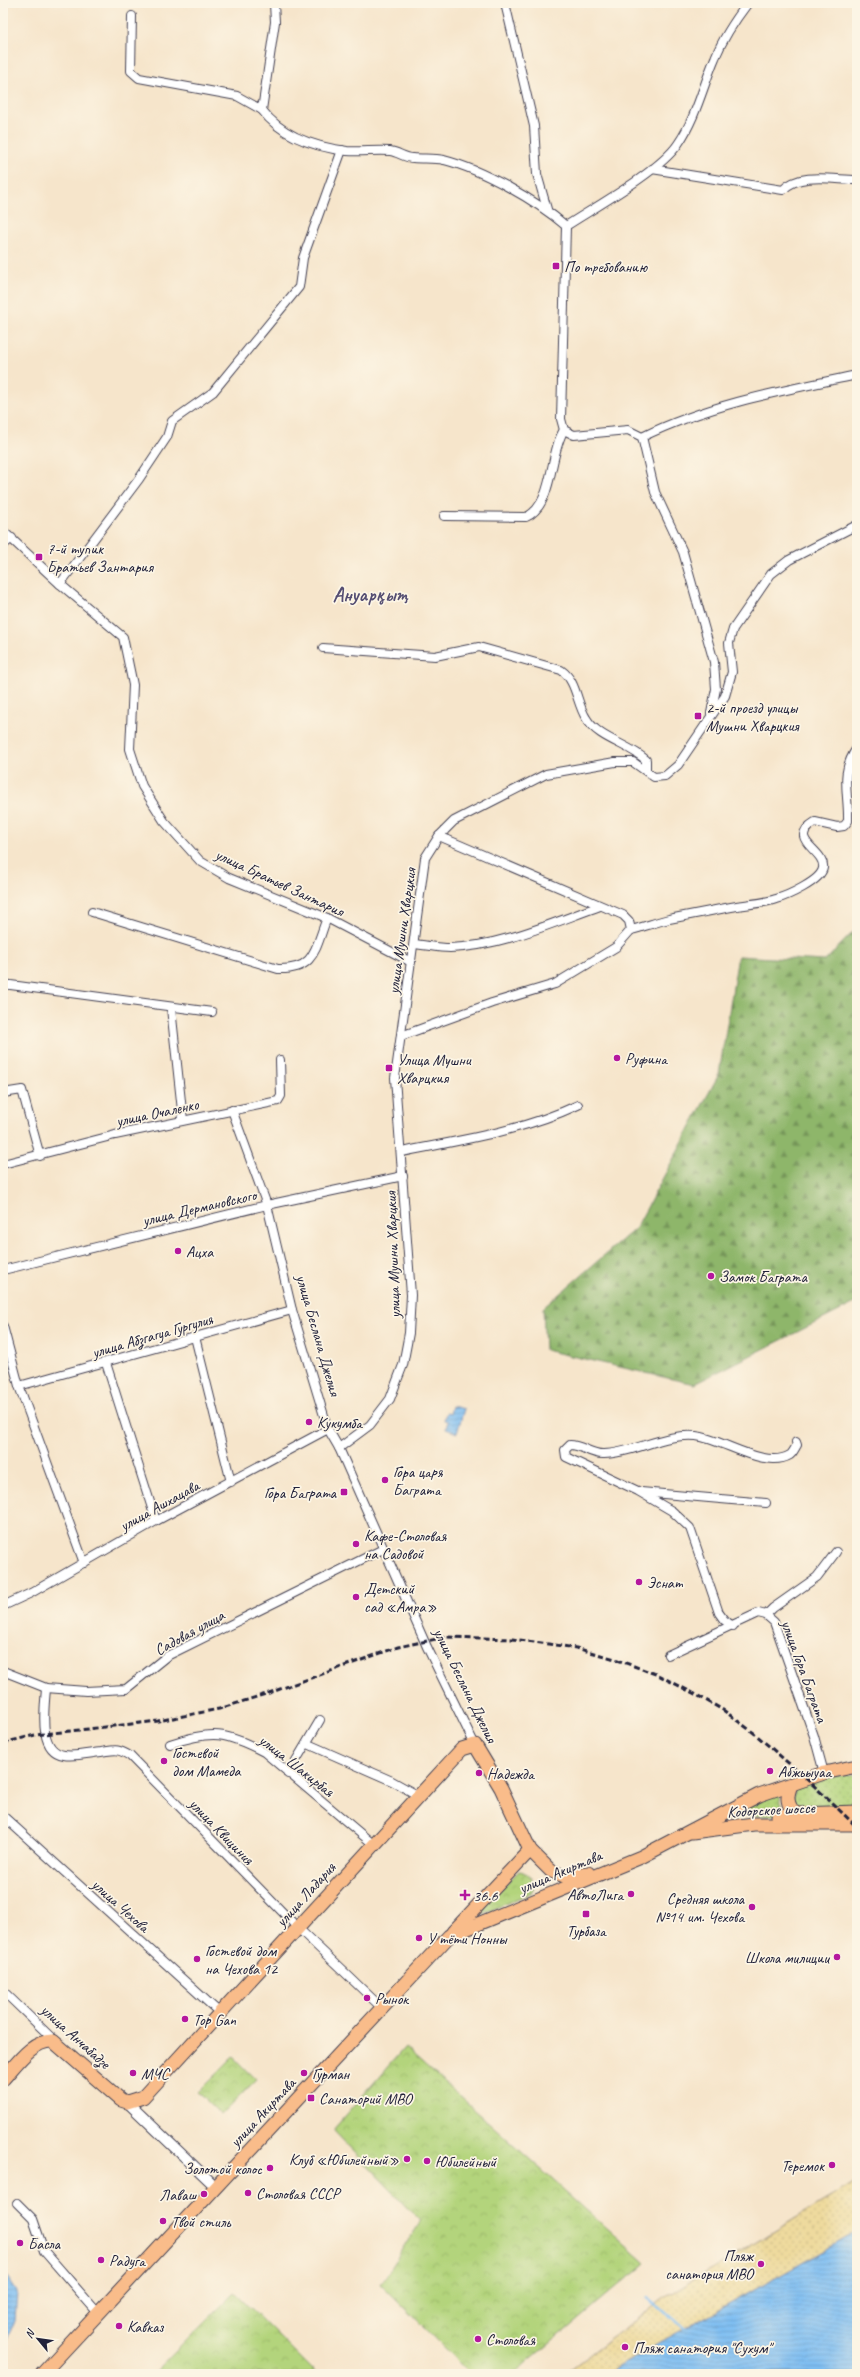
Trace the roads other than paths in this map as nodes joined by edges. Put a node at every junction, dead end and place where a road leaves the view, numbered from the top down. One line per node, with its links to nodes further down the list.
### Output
1 (274, 3): 5 (street)
2 (505, 3): 9 (street)
3 (748, 3): 7 (street)
4 (132, 16): 5 (street)
5 (262, 110): 6 (street)
6 (342, 150): 9 (street); 19 (street)
7 (652, 169): 8 (street); 10 (street)
8 (857, 180)
9 (547, 209): 10 (street)
10 (566, 226): 12 (street)
11 (857, 375): 13 (street)
12 (564, 430): 13 (street); 14 (street)
13 (642, 437): 21 (street)
14 (444, 516)
15 (857, 525): 21 (street, улица Мушни Хварцкия)
16 (3, 531): 17 (street, улица Братьев Зантария)
17 (12, 538): 18 (street); 19 (street, улица Братьев Зантария)
18 (3, 545)
19 (60, 584): 27 (street, улица Братьев Зантария)
20 (323, 648): 23 (street)
21 (710, 716): 23 (street, улица Мушни Хварцкия)
22 (857, 748): 28 (street)
23 (646, 770): 24 (street, улица Мушни Хварцкия)
24 (439, 836): 25 (street); 29 (street, улица Мушни Хварцкия)
25 (600, 906): 28 (street); 29 (street)
26 (92, 912): 27 (street)
27 (327, 918): 30 (street, улица Братьев Зантария)
28 (631, 930): 34 (street)
29 (414, 944): 30 (street, улица Мушни Хварцкия)
30 (411, 962): 34 (street, улица Мушни Хварцкия)
31 (3, 984): 32 (street)
32 (171, 1008): 33 (street); 39 (street)
33 (212, 1012)
34 (401, 1036): 40 (street, улица Мушни Хварцкия)
35 (280, 1060): 38 (street, улица Очаленко)
36 (3, 1093): 41 (street)
37 (578, 1105): 40 (street)
38 (232, 1110): 39 (street, улица Очаленко); 44 (street, улица Беслана Джелия)
39 (183, 1120): 41 (street, улица Очаленко)
40 (402, 1152): 43 (street, улица Мушни Хварцкия)
41 (40, 1156): 42 (street, улица Очаленко)
42 (3, 1164)
43 (403, 1176): 44 (street, улица Дермановского); 53 (street, улица Мушни Хварцкия)
44 (267, 1205): 45 (street, улица Дермановского); 46 (street, улица Беслана Джелия)
45 (3, 1270)
46 (292, 1310): 48 (street, улица Абзгагуа Гургулия); 51 (street, улица Беслана Джелия)
47 (3, 1326): 50 (street)
48 (195, 1337): 49 (street, улица Абзгагуа Гургулия); 54 (street)
49 (106, 1362): 50 (street, улица Абзгагуа Гургулия); 57 (street)
50 (19, 1386): 60 (street)
51 (328, 1429): 53 (street, улица Беслана Джелия); 54 (street, улица Ашхацава)
52 (796, 1442): 55 (street)
53 (339, 1448): 58 (street, улица Беслана Джелия)
54 (231, 1482): 57 (street, улица Ашхацава)
55 (638, 1491): 56 (street); 63 (street)
56 (766, 1503)
57 (156, 1521): 60 (street, улица Ашхацава)
58 (383, 1549): 66 (street, Садовая улица); 70 (street, улица Беслана Джелия)
59 (836, 1552): 62 (street)
60 (84, 1563): 61 (street, улица Ашхацава)
61 (3, 1606)
62 (766, 1615): 63 (street, улица Гора Баграта); 72 (street, улица Гора Баграта)
63 (733, 1626): 64 (street, улица Гора Баграта)
64 (668, 1654)
65 (3, 1671): 66 (street, Садовая улица)
66 (46, 1688): 85 (street, улица Квициния)
67 (320, 1720): 69 (street)
68 (170, 1744): 73 (street, улица Шакирбая)
69 (308, 1744): 73 (street); 75 (street)
70 (475, 1745): 75 (highway, улица Ладария); 83 (highway, улица Беслана Джелия)
71 (855, 1766): 72 (highway, улица Акиртава)
72 (824, 1773): 74 (highway, улица Акиртава)
73 (288, 1774): 82 (street, улица Шакирбая)
74 (791, 1785): 77 (highway); 81 (highway, улица Акиртава)
75 (419, 1796): 82 (highway, улица Ладария)
76 (857, 1812): 77 (highway)
77 (795, 1814): 80 (highway)
78 (3, 1816): 89 (street, улица Чехова)
79 (857, 1824): 80 (highway, Кодорское шоссе)
80 (744, 1825): 81 (highway, Кодорское шоссе)
81 (686, 1834): 84 (highway, улица Акиртава)
82 (373, 1844): 85 (highway, улица Ладария)
83 (530, 1850): 84 (highway, улица Беслана Джелия); 86 (highway)
84 (602, 1872): 86 (highway, улица Акиртава)
85 (297, 1928): 88 (street, улица Квициния); 89 (highway, улица Ладария)
86 (448, 1936): 88 (highway, улица Акиртава)
87 (3, 1991): 90 (street, улица Анчабадзе)
88 (382, 2008): 93 (highway, улица Акиртава)
89 (221, 2014): 92 (highway, улица Ладария)
90 (57, 2043): 91 (highway); 92 (highway, улица Анчабадзе)
91 (3, 2079)
92 (127, 2102): 93 (street, улица Анчабадзе)
93 (216, 2187): 95 (highway, улица Акиртава)
94 (17, 2203): 95 (street)
95 (98, 2313): 96 (highway, улица Акиртава)
96 (42, 2374)

